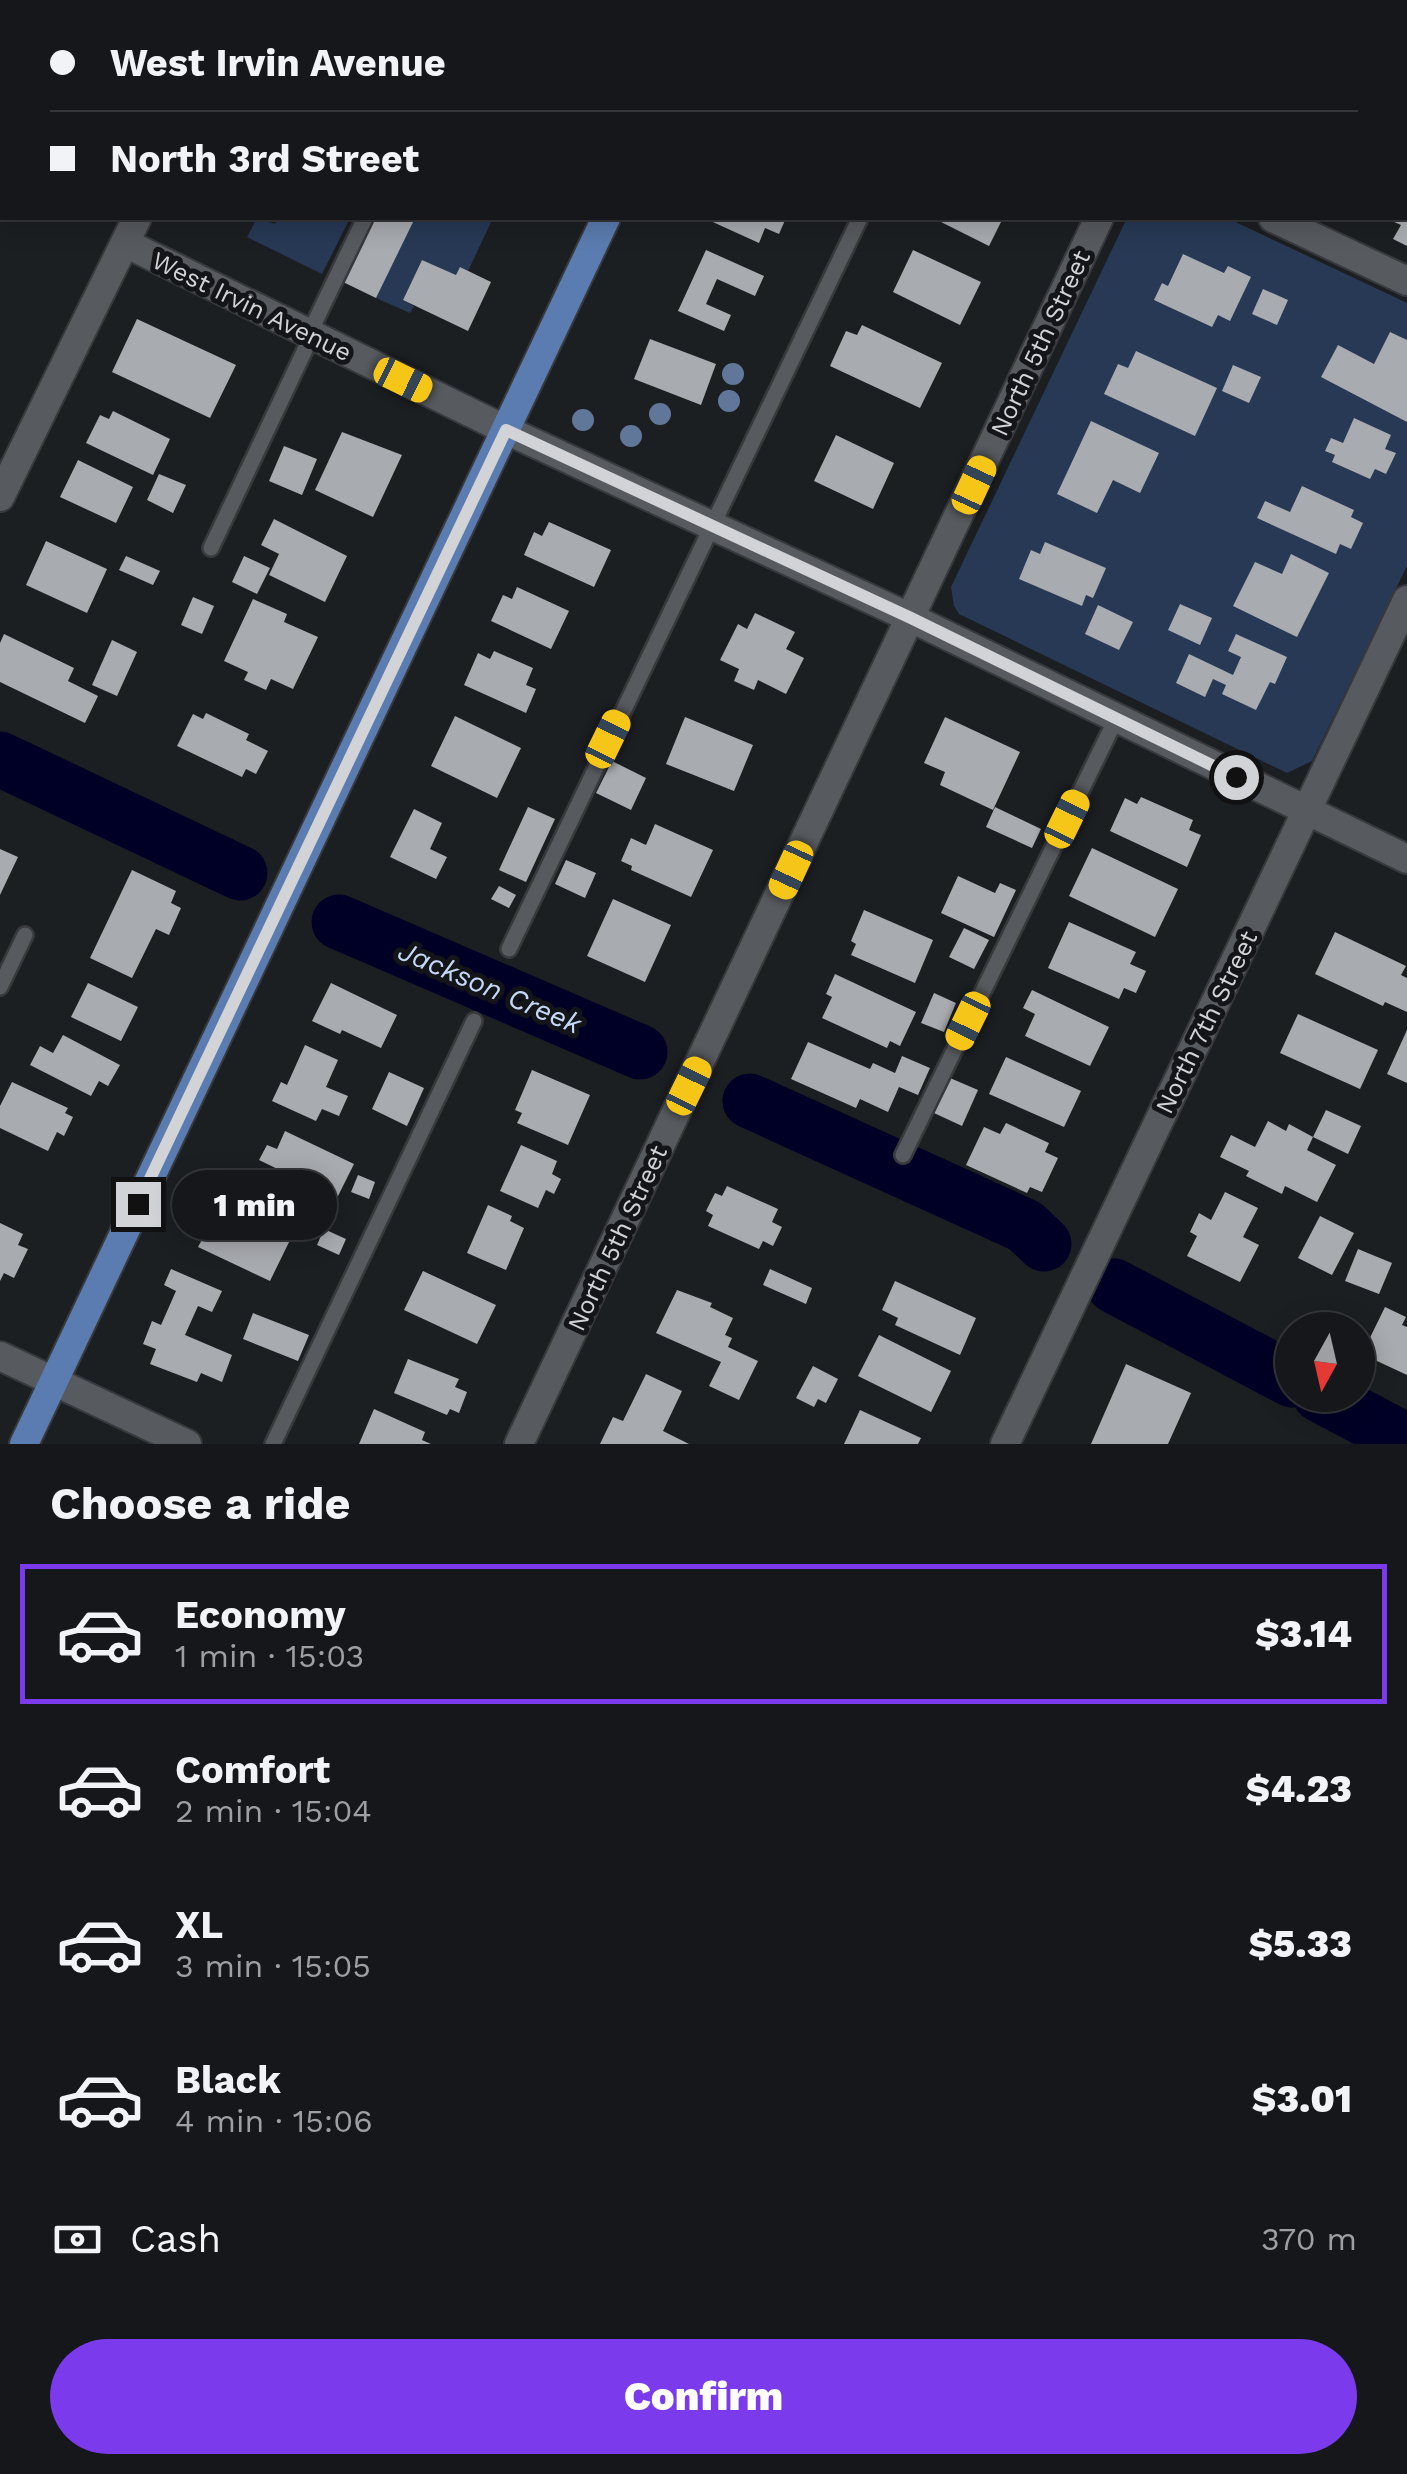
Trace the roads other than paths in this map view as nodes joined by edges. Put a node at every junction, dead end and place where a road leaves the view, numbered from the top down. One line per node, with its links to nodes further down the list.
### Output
1 (135, 220): 7 (street)
2 (364, 220): 9 (lane)
3 (605, 220): 10 (main road)
4 (859, 220): 12 (lane)
5 (1098, 220): 15 (street, North 5th Street)
6 (1276, 220): 8 (street)
7 (124, 244): 9 (street, West Irvin Avenue); 11 (street)
8 (1407, 281)
9 (310, 334): 10 (street, West Irvin Avenue); 13 (lane)
10 (506, 430): 12 (street, West Irvin Avenue); 25 (main road)
11 (0, 497)
12 (710, 525): 15 (street, West Irvin Avenue); 20 (lane)
13 (210, 548)
14 (1407, 600): 17 (street, North 7th Street)
15 (911, 618): 16 (street, West Irvin Avenue); 29 (street, North 5th Street)
16 (1116, 719): 17 (street, West Irvin Avenue); 23 (lane)
17 (1307, 812): 18 (street, West Irvin Avenue); 30 (street, North 7th Street)
18 (1407, 859)
19 (25, 935): 21 (lane)
20 (508, 949)
21 (0, 987)
22 (474, 1020): 28 (lane)
23 (903, 1155)
24 (0, 1356): 25 (street)
25 (53, 1382): 26 (main road); 27 (street)
26 (24, 1444)
27 (187, 1444)
28 (273, 1444)
29 (519, 1444)
30 (1005, 1444)

